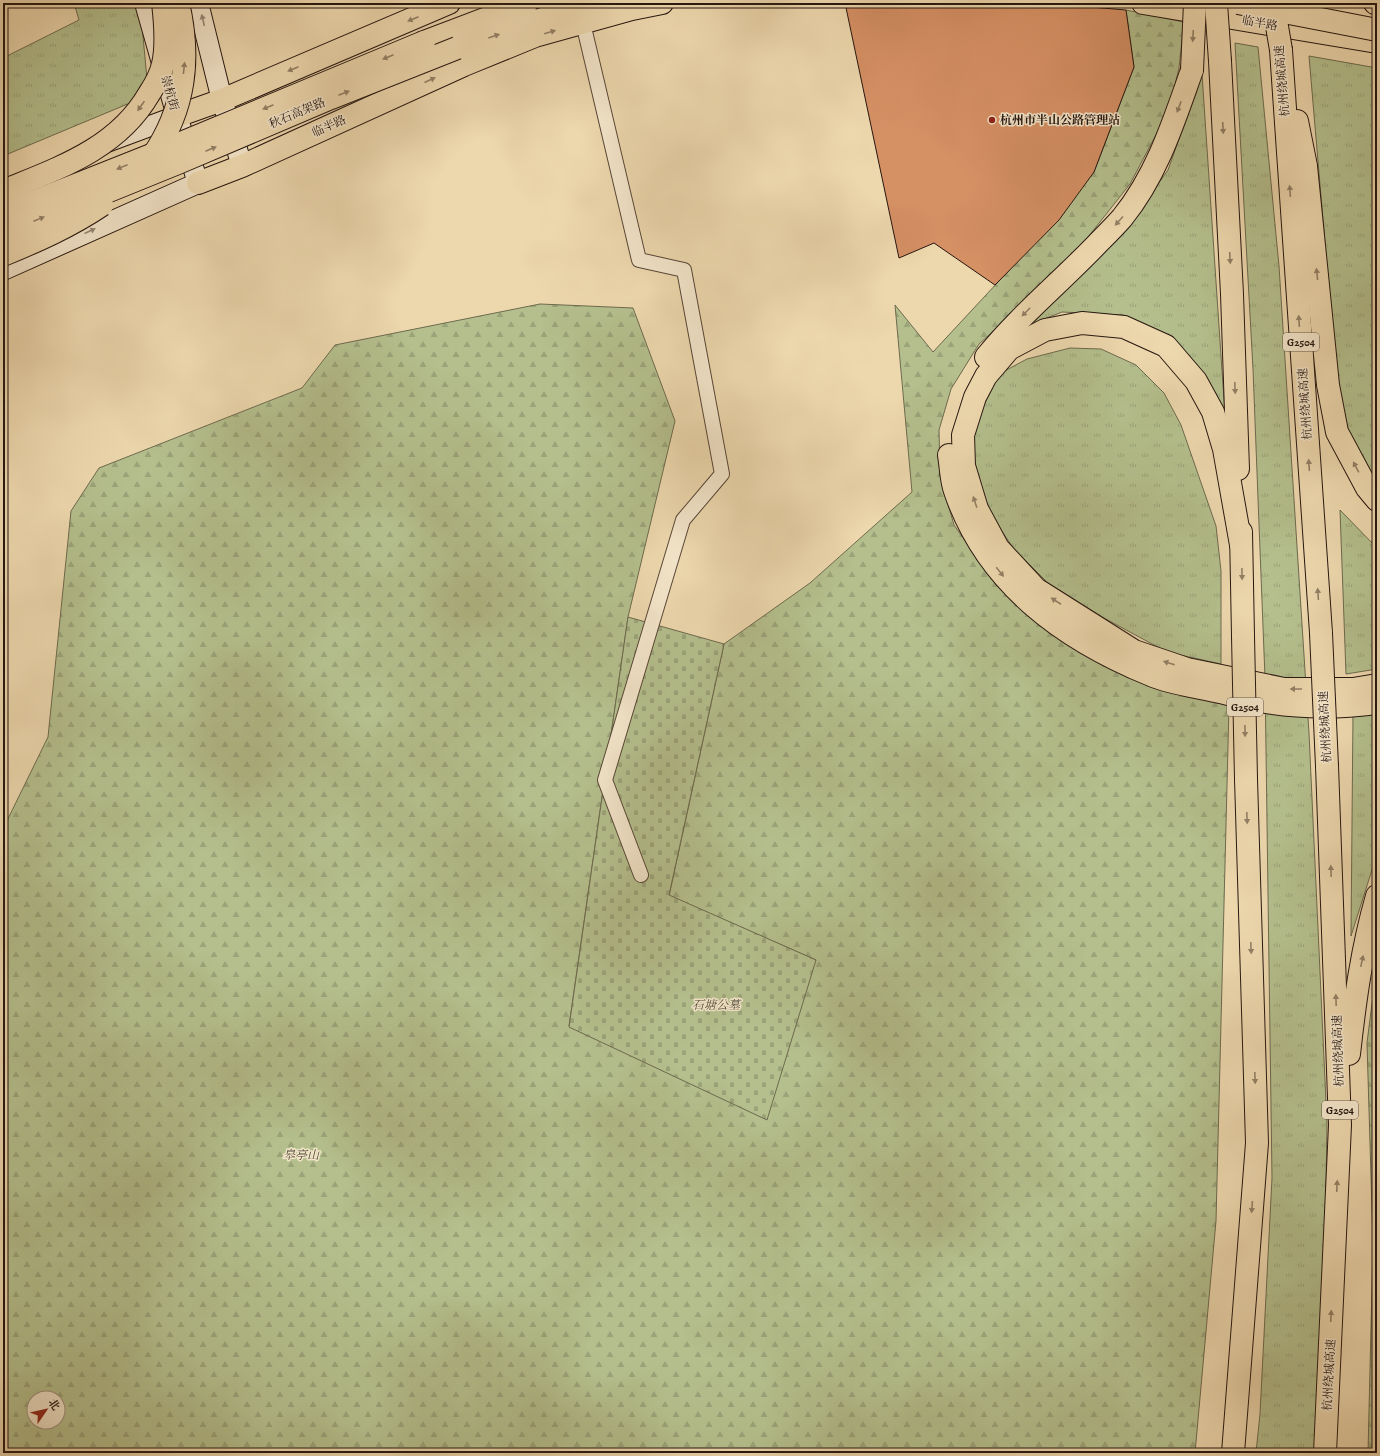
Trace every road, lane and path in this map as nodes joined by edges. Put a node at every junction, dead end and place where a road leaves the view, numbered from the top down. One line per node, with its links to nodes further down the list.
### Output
1 (144, 3): 21 (main road, 崇杭街)
2 (163, 3): 25 (main road, one-way to 25, bridge)
3 (178, 3): 28 (main road, one-way to 3, bridge)
4 (198, 3): 20 (main road, one-way to 4)
5 (449, 3): 20 (main road, one-way to 20)
6 (527, 3): 26 (main road, 秋石高架路, one-way to 26, bridge)
7 (596, 3): 27 (main road, 秋石高架路, one-way to 7, bridge)
8 (662, 3): 15 (main road, 临半路)
9 (1143, 3): 18 (main road, 临半路)
10 (1195, 3): 33 (main road, one-way to 33, bridge)
11 (1216, 3): 31 (main road, G2504, one-way to 31, bridge)
12 (1238, 3): 14 (main road, bridge)
13 (1273, 3): 19 (main road, 杭州绕城高速 / G2504, bridge)
14 (1312, 18): 16 (main road, bridge); 17 (main road, bridge)
15 (583, 23): 22 (main road, 临半路, one-way to 15); 34 (street)
16 (1377, 30)
17 (1377, 38)
18 (1377, 42)
19 (1281, 50): 30 (main road, one-way to 19); 36 (main road, 杭州绕城高速 / G2504, one-way to 19, bridge)
20 (222, 100): 21 (main road); 22 (main road)
21 (177, 116): 23 (main road); 24 (main road, 崇杭街)
22 (242, 166): 24 (main road, 临半路)
23 (3, 181)
24 (198, 183): 29 (main road, 临半路, one-way to 24)
25 (3, 191)
26 (3, 214)
27 (3, 234)
28 (3, 255)
29 (3, 270)
30 (1377, 500)
31 (1241, 545): 32 (main road, one-way to 31); 37 (main road, G2504, one-way to 37, bridge)
32 (1377, 685)
33 (1377, 703)
34 (641, 875)
35 (1377, 896): 36 (main road, one-way to 35)
36 (1340, 1124): 38 (main road, 杭州绕城高速 / G2504, one-way to 36)
37 (1233, 1453)
38 (1325, 1453)

